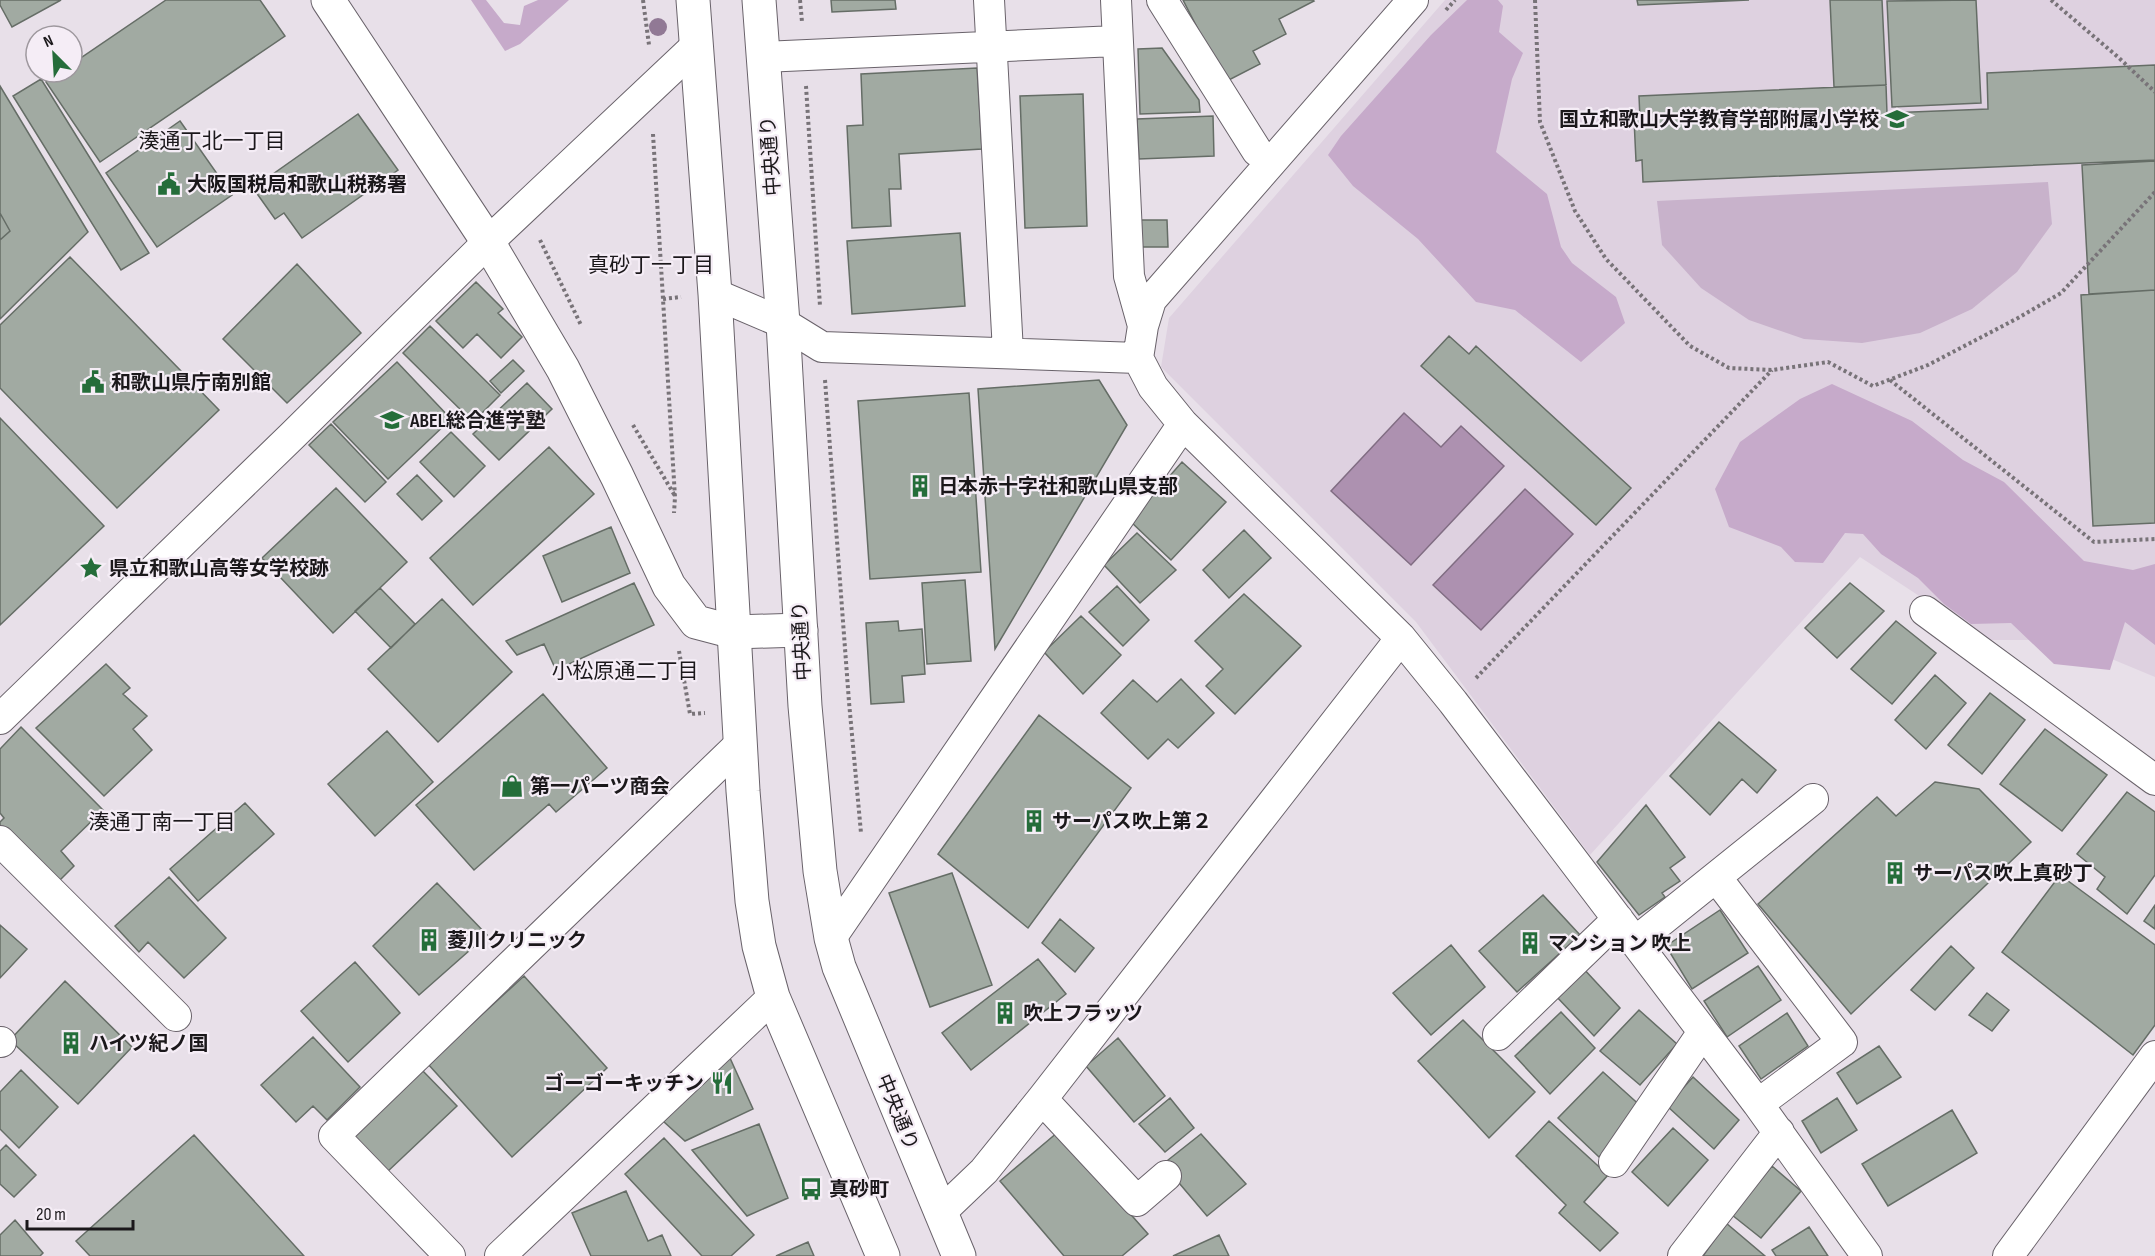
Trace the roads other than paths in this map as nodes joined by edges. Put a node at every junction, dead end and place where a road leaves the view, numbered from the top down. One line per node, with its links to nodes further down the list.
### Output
1 (328, 0): 13 (main road)
2 (693, 0): 9 (main road)
3 (759, 0): 11 (main road, 中央通り)
4 (989, 0): 10 (street)
5 (1116, 0): 8 (street)
6 (1162, 0): 12 (street)
7 (1413, 0): 16 (street)
8 (1116, 40): 10 (street); 16 (street)
9 (696, 46): 13 (street); 14 (main road)
10 (992, 47): 11 (street); 17 (street)
11 (763, 57): 15 (main road, 中央通り)
12 (1257, 151)
13 (488, 242): 22 (main road); 24 (street)
14 (716, 294): 15 (street); 22 (main road)
15 (783, 323): 17 (street); 21 (main road, 中央通り)
16 (1143, 326): 18 (street)
17 (1008, 352): 18 (street)
18 (1138, 358): 19 (street)
19 (1183, 424): 23 (street); 31 (street)
20 (1925, 611): 26 (street)
21 (801, 630): 22 (main road); 31 (main road, 中央通り)
22 (735, 632): 25 (main road)
23 (1401, 638): 30 (street); 37 (street)
24 (0, 719)
25 (741, 744): 32 (main road); 44 (street)
26 (2155, 780)
27 (1813, 799): 29 (street)
28 (0, 841): 33 (street)
29 (1716, 877): 30 (street); 38 (street)
30 (1627, 931): 34 (street); 35 (street)
31 (831, 938): 42 (main road, 中央通り)
32 (773, 997): 43 (street); 45 (main road)
33 (176, 1016)
34 (1703, 1032): 38 (street); 40 (street)
35 (1498, 1035)
36 (2155, 1056): 49 (street)
37 (1042, 1099): 41 (street); 42 (street)
38 (1758, 1104): 39 (street)
39 (1779, 1132): 47 (street); 48 (street)
40 (1614, 1162)
41 (1166, 1176)
42 (940, 1213): 46 (main road, 中央通り)
43 (505, 1254)
44 (450, 1256)
45 (883, 1256)
46 (959, 1256)
47 (1683, 1256)
48 (1868, 1256)
49 (2008, 1256)

